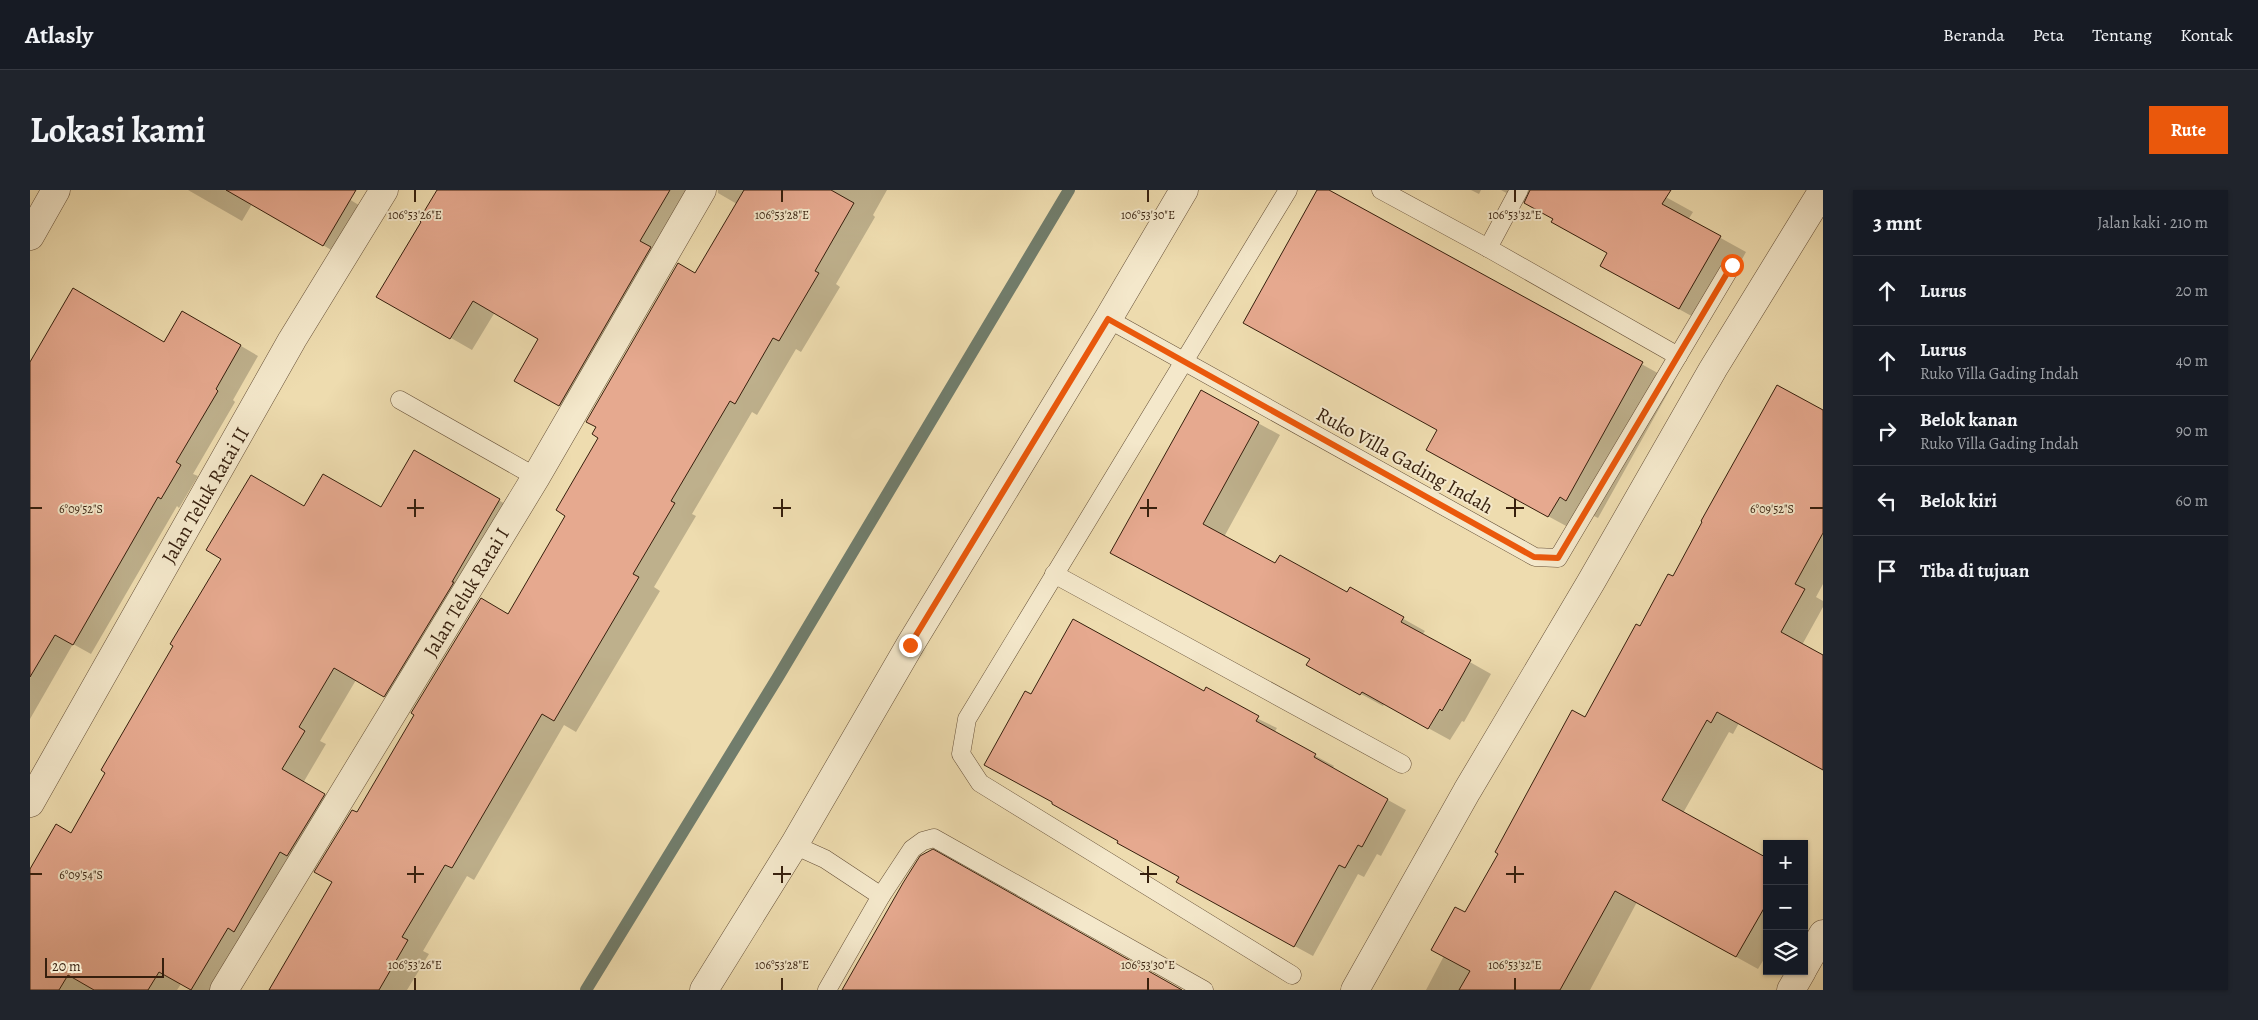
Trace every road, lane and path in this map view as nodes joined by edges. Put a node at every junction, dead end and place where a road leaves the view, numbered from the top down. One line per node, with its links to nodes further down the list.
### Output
1 (56, 190): 9 (street)
2 (384, 190): 19 (street, Jalan Teluk Ratai II)
3 (702, 190): 16 (street, Jalan Teluk Ratai I)
4 (1184, 190): 12 (street)
5 (1288, 190): 14 (lane)
6 (1381, 190): 10 (lane)
7 (1519, 190): 10 (lane)
8 (1823, 190): 30 (street)
9 (30, 236)
10 (1488, 248): 13 (lane)
11 (1732, 265): 13 (lane)
12 (1108, 319): 14 (lane, Ruko Villa Gading Indah); 20 (street)
13 (1678, 356): 14 (lane, Ruko Villa Gading Indah)
14 (1184, 361): 17 (lane)
15 (400, 400): 16 (lane)
16 (536, 477): 26 (street, Jalan Teluk Ratai I)
17 (1054, 574): 18 (lane); 24 (lane)
18 (1402, 764)
19 (30, 803)
20 (794, 845): 21 (lane); 27 (street)
21 (881, 896): 28 (lane); 29 (lane)
22 (1823, 934): 23 (street)
23 (1808, 959)
24 (1292, 975)
25 (1800, 975): 31 (street)
26 (224, 990)
27 (704, 990)
28 (827, 990)
29 (1204, 990)
30 (1355, 990)
31 (1791, 990)

